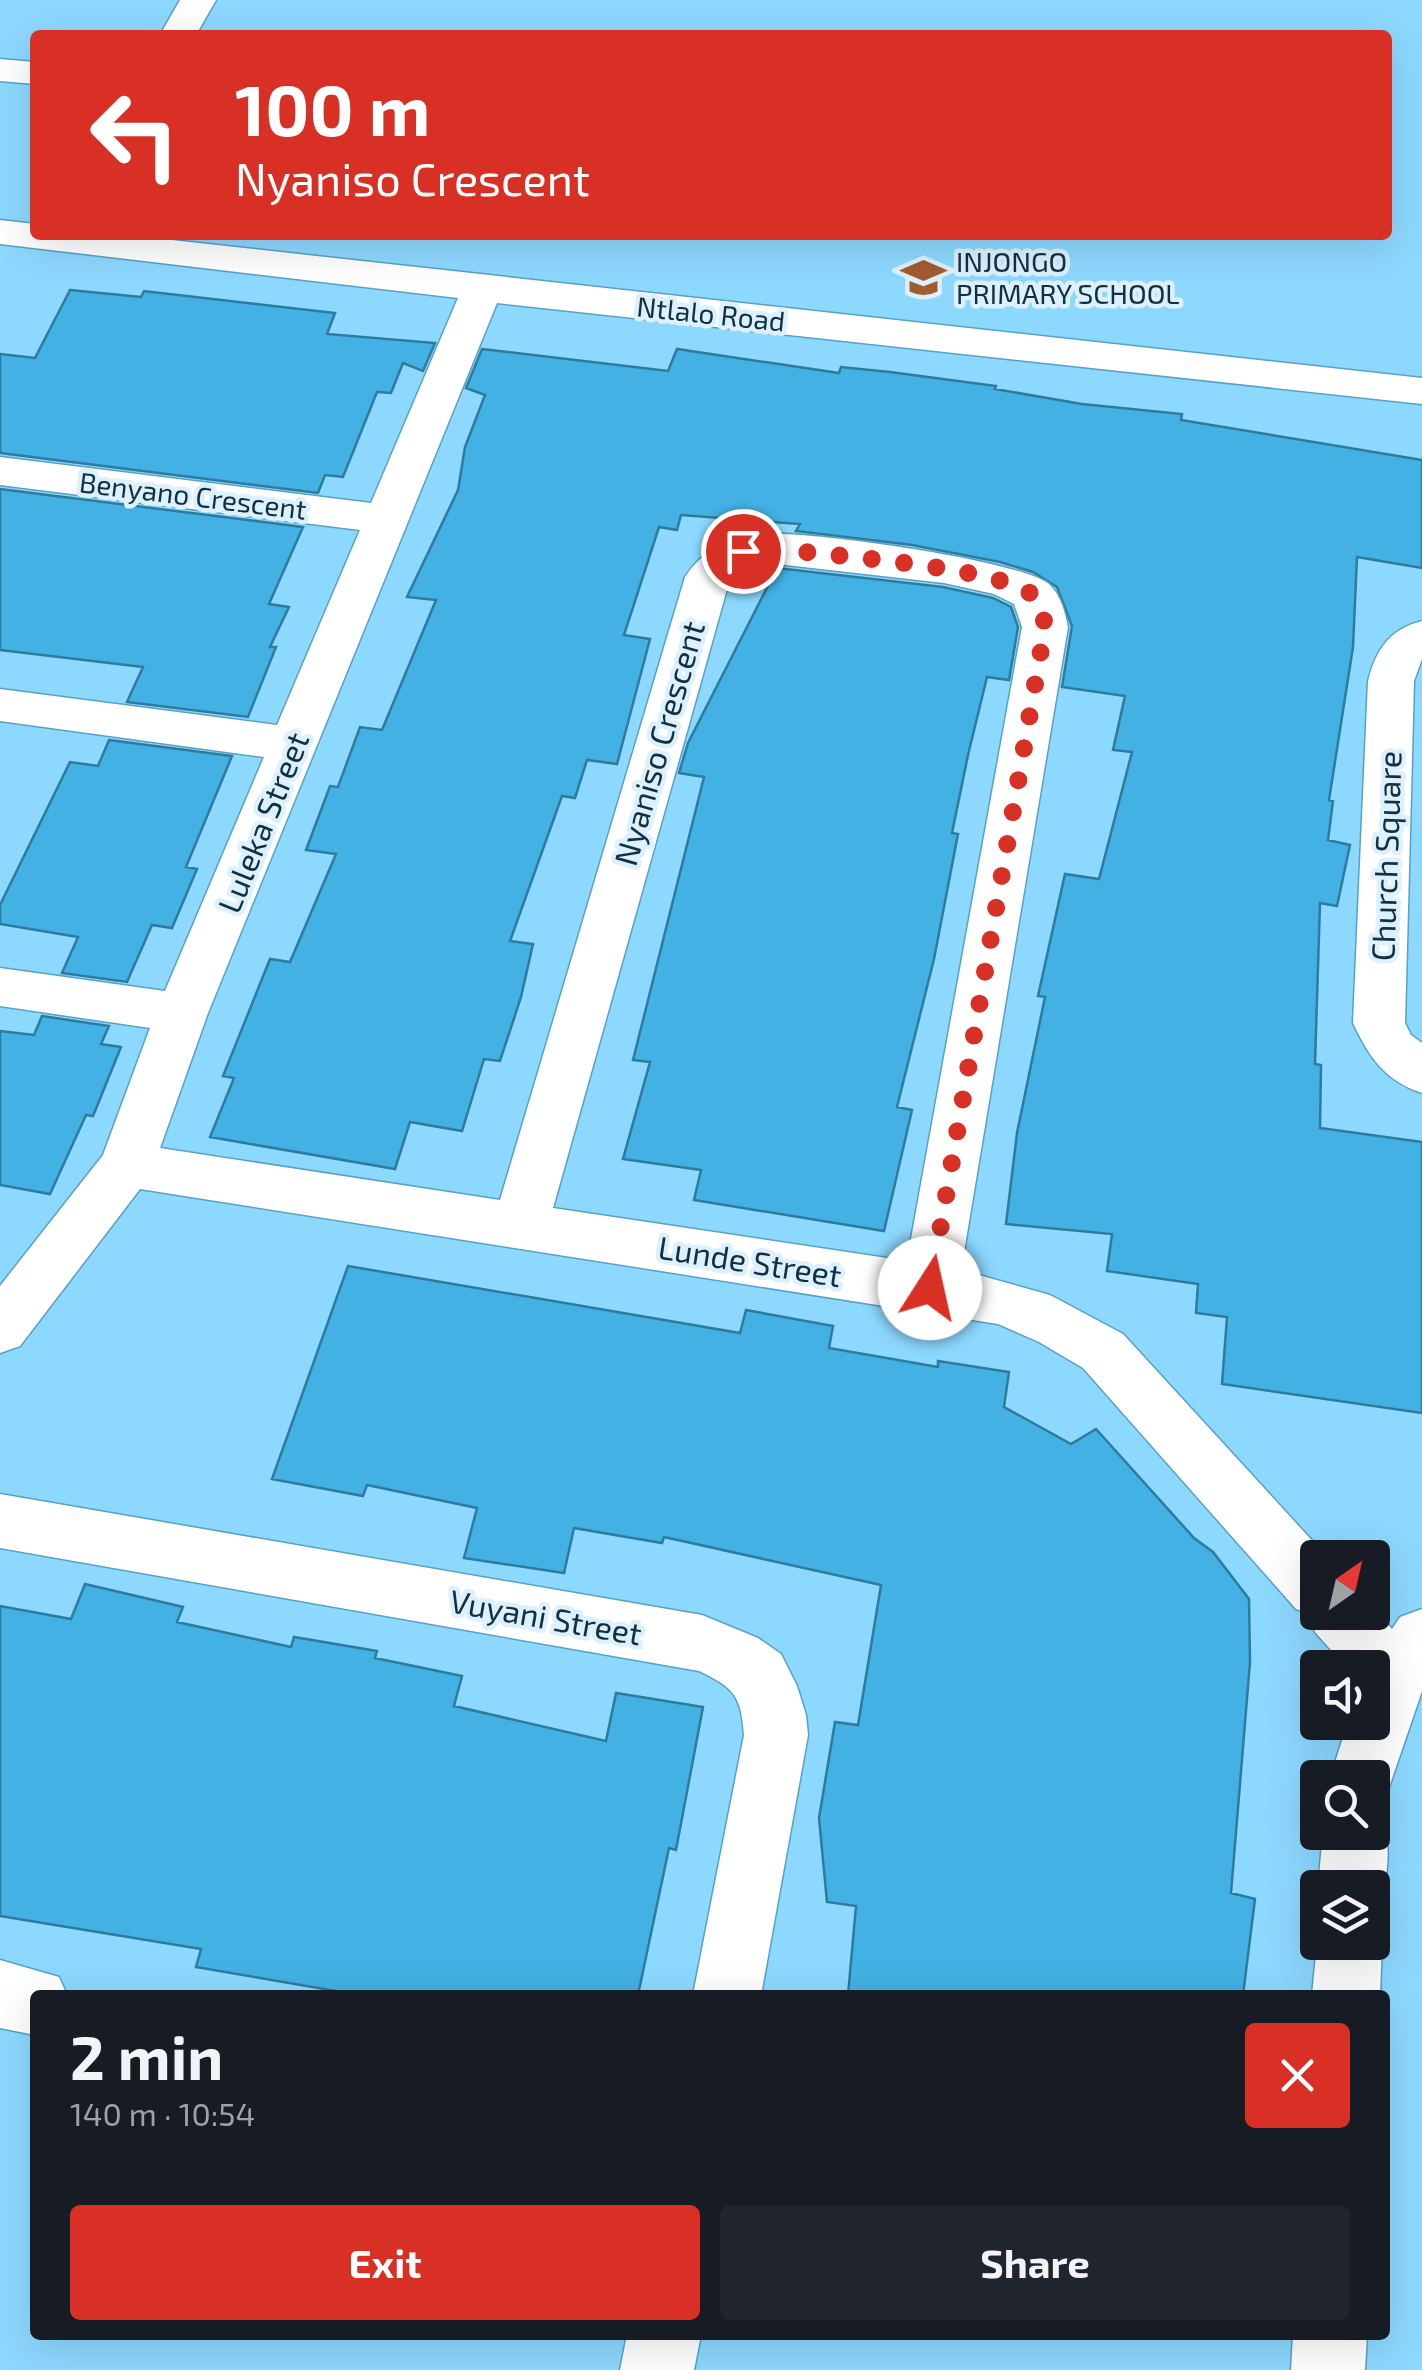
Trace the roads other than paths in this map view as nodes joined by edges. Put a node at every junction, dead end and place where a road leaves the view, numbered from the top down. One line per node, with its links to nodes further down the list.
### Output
1 (198, 0): 2 (street)
2 (181, 30)
3 (0, 70): 4 (street)
4 (30, 73)
5 (0, 232): 6 (street, Ntlalo Road)
6 (30, 234)
7 (86, 240): 8 (street, Ntlalo Road)
8 (482, 289): 9 (street, Ntlalo Road); 11 (street, Luleka Street)
9 (1422, 391)
10 (0, 471): 11 (street, Benyano Crescent)
11 (386, 518): 14 (street, Luleka Street)
12 (1422, 636): 17 (street, Church Square)
13 (0, 705): 14 (street)
14 (294, 744): 16 (street, Luleka Street)
15 (0, 986): 16 (street)
16 (182, 1013): 18 (street, Luleka Street)
17 (1422, 1072)
18 (127, 1165): 19 (street, Lunde Street); 21 (street, Luleka Street)
19 (520, 1225): 20 (street, Lunde Street); 20 (street, Nyaniso Crescent)
20 (930, 1288): 23 (street, Lunde Street)
21 (1, 1326)
22 (0, 1522): 28 (street, Vuyani Street)
23 (1300, 1570)
24 (1366, 1630): 25 (street)
25 (1408, 1657): 26 (street)
26 (1369, 1760)
27 (1347, 1960): 29 (street)
28 (728, 1990)
29 (1346, 1990)
30 (0, 1994): 31 (street)
31 (30, 2000)
32 (663, 2340): 34 (street)
33 (1330, 2340): 35 (street)
34 (657, 2370)
35 (1328, 2370)

